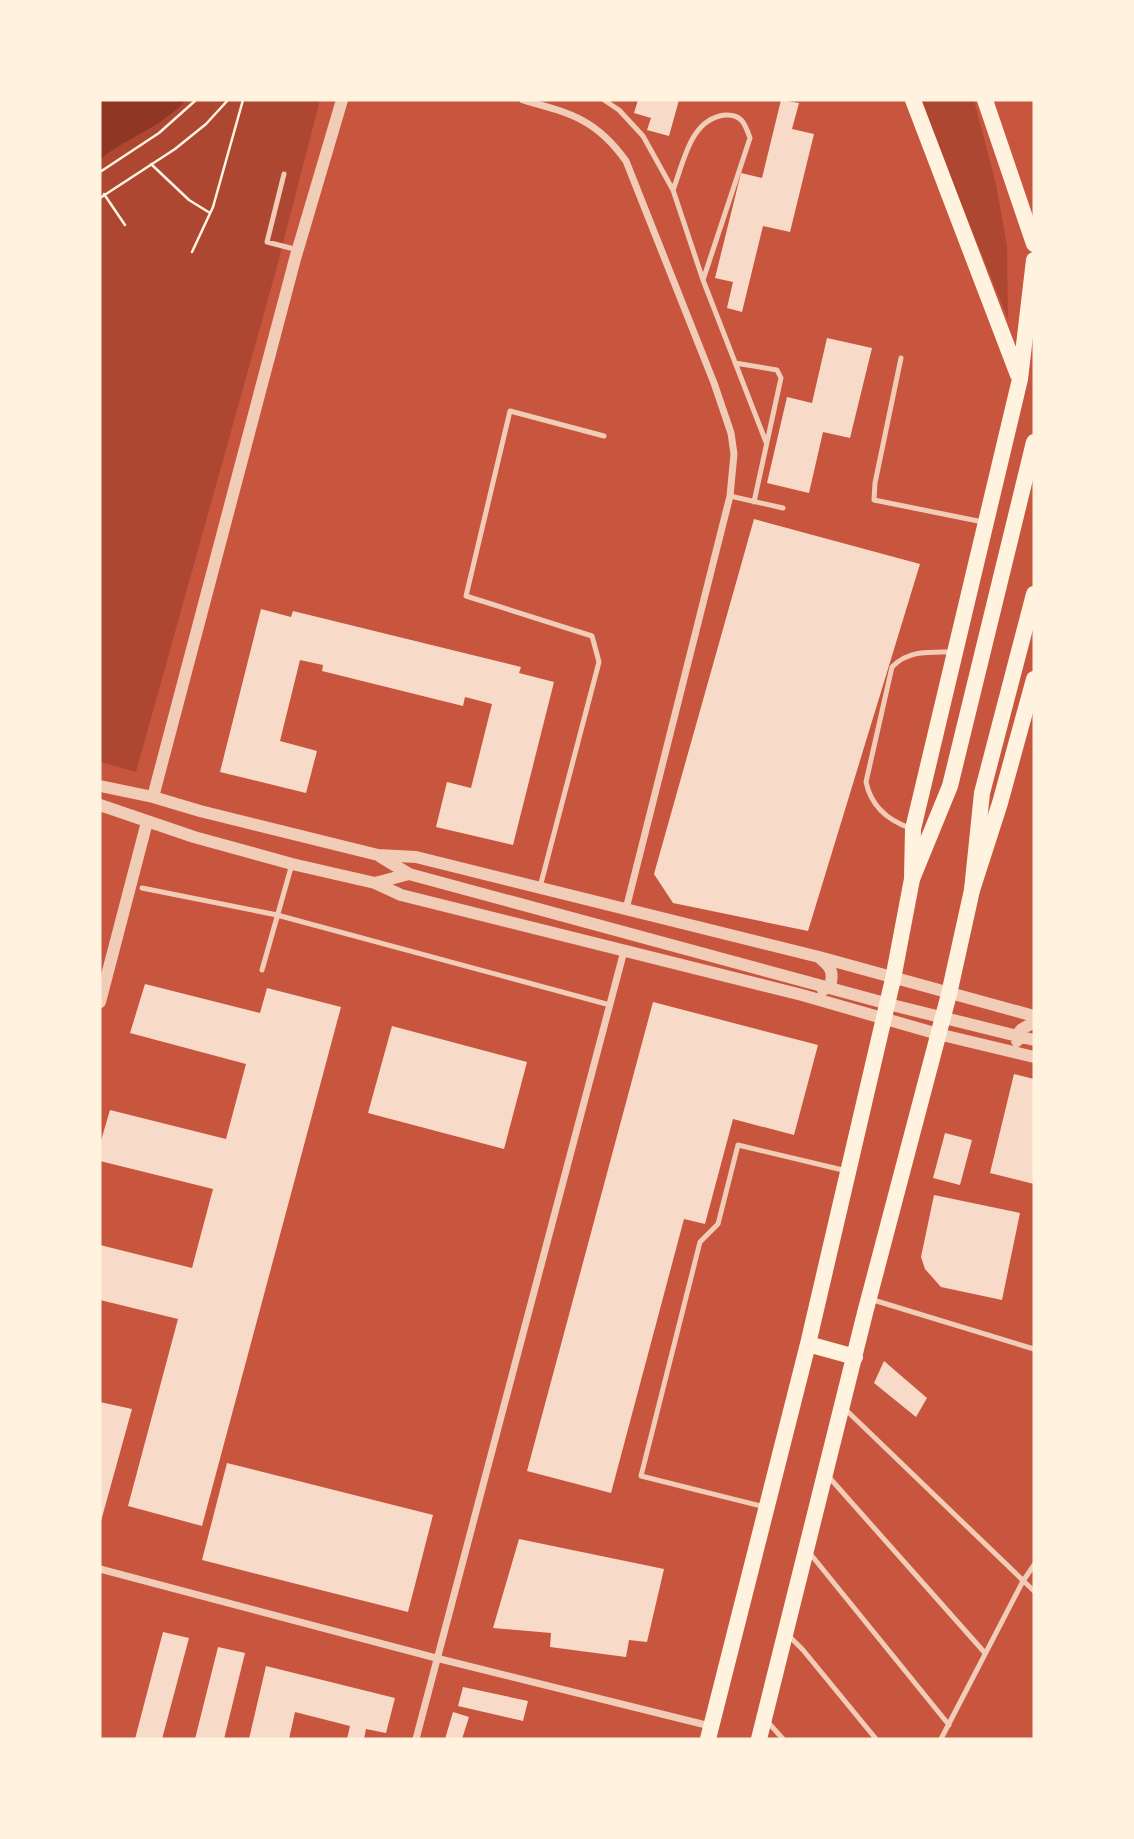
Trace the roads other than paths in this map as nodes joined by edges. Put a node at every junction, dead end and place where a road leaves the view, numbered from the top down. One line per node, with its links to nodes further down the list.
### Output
1 (342, 100): 9 (street)
2 (523, 100): 18 (street)
3 (913, 100): 14 (main road)
4 (985, 100): 8 (main road)
5 (607, 101): 7 (lane)
6 (284, 174): 9 (lane)
7 (673, 190): 11 (lane); 11 (lane)
8 (1034, 244)
9 (298, 250): 26 (street)
10 (1034, 260): 14 (main road)
11 (703, 280): 13 (lane)
12 (901, 358): 21 (lane)
13 (735, 363): 16 (lane); 16 (lane)
14 (1020, 379): 21 (main road)
15 (604, 436): 36 (lane)
16 (766, 442): 19 (lane)
17 (1034, 442): 33 (main road)
18 (730, 496): 19 (lane); 38 (street)
19 (754, 502): 20 (lane)
20 (783, 508)
21 (986, 523): 23 (main road)
22 (1034, 594): 37 (main road)
23 (955, 653): 29 (main road); 29 (lane)
24 (1034, 679): 37 (main road)
25 (100, 786): 26 (street)
26 (153, 797): 30 (street)
27 (102, 808): 28 (street)
28 (147, 822): 31 (street); 46 (street)
29 (913, 829): 33 (main road)
30 (378, 855): 32 (street); 36 (street)
31 (292, 864): 34 (street); 39 (lane)
32 (409, 874): 34 (street); 52 (street)
33 (912, 879): 43 (main road)
34 (375, 883): 40 (street)
35 (142, 888): 39 (lane)
36 (540, 888): 38 (street)
37 (972, 890): 44 (main road)
38 (626, 909): 41 (street)
39 (277, 915): 42 (lane); 47 (lane)
40 (624, 951): 45 (street); 47 (street)
41 (819, 957): 43 (street); 45 (street)
42 (262, 971)
43 (893, 979): 44 (street); 49 (main road)
44 (949, 993): 48 (street); 51 (main road)
45 (802, 995): 49 (street)
46 (100, 1002)
47 (610, 1005): 69 (street)
48 (1034, 1016)
49 (883, 1018): 51 (street); 54 (main road)
50 (1034, 1023): 53 (street)
51 (938, 1034): 53 (street); 55 (main road)
52 (1034, 1040)
53 (1031, 1056)
54 (849, 1171): 56 (main road); 61 (lane)
55 (869, 1298): 57 (lane); 58 (main road)
56 (808, 1344): 58 (main road); 61 (main road)
57 (1034, 1349)
58 (855, 1357): 59 (main road)
59 (843, 1407): 60 (main road); 65 (lane)
60 (825, 1474): 62 (main road); 68 (lane)
61 (765, 1507): 72 (main road)
62 (806, 1548): 67 (main road); 71 (lane)
63 (1034, 1565): 65 (lane)
64 (100, 1569): 69 (street)
65 (1023, 1581): 66 (lane); 68 (lane)
66 (1034, 1591)
67 (785, 1632): 70 (main road); 76 (lane)
68 (985, 1653): 71 (lane)
69 (436, 1658): 72 (street); 73 (street)
70 (764, 1718): 74 (main road); 75 (lane)
71 (949, 1725): 77 (lane)
72 (709, 1733)
73 (416, 1739)
74 (759, 1739)
75 (783, 1739)
76 (876, 1739)
77 (941, 1739)

